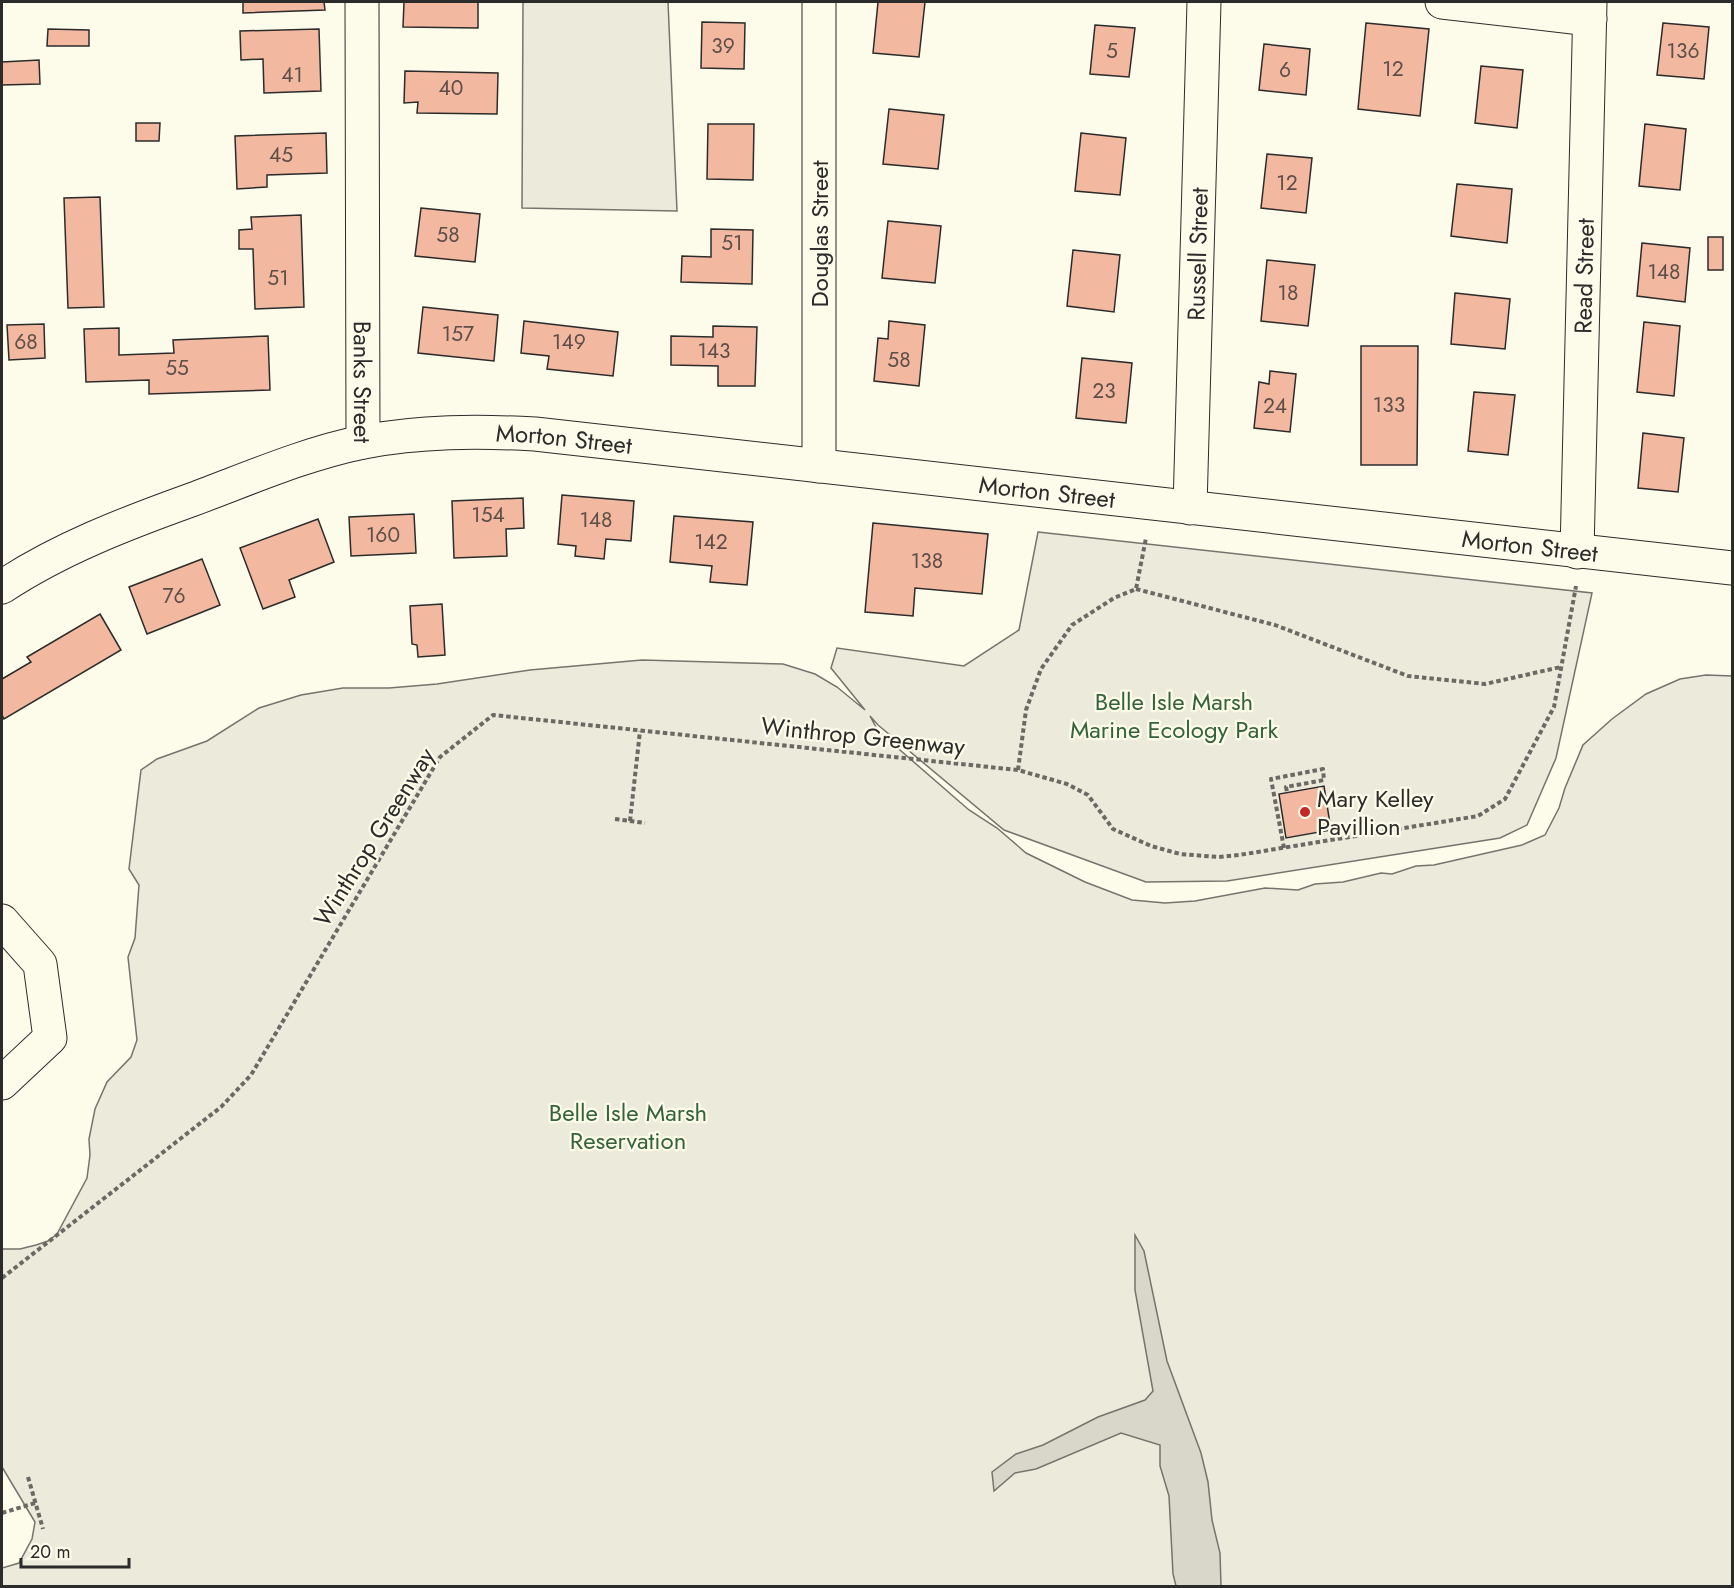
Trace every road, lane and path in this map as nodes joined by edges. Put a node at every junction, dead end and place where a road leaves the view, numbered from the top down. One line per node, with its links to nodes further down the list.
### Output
1 (362, 2): 6 (street, Banks Street)
2 (819, 2): 7 (street, Douglas Street)
3 (1204, 2): 9 (street, Russell Street)
4 (1442, 2): 5 (street)
5 (1590, 10): 10 (street, Read Street)
6 (363, 442): 7 (street, Morton Street); 12 (street, Banks Street)
7 (819, 466): 8 (street, Morton Street)
8 (1153, 504): 9 (street, Morton Street); 13 (path)
9 (1190, 508): 10 (street, Morton Street)
10 (1577, 552): 11 (street, Morton Street); 14 (path, Winthrop Greenway)
11 (1732, 568)
12 (2, 587)
13 (1136, 589): 14 (path); 16 (path)
14 (1561, 667): 21 (path, Winthrop Greenway)
15 (640, 730): 16 (path, Winthrop Greenway); 19 (path); 24 (path, Winthrop Greenway)
16 (1018, 770): 21 (path, Winthrop Greenway)
17 (1287, 792): 21 (path)
18 (615, 819): 19 (path)
19 (630, 821): 20 (path)
20 (645, 823)
21 (1284, 849)
22 (2, 921): 23 (street)
23 (2, 1083)
24 (2, 1278)
25 (28, 1477): 26 (path)
26 (35, 1503): 27 (path); 28 (path)
27 (2, 1513)
28 (43, 1529)

